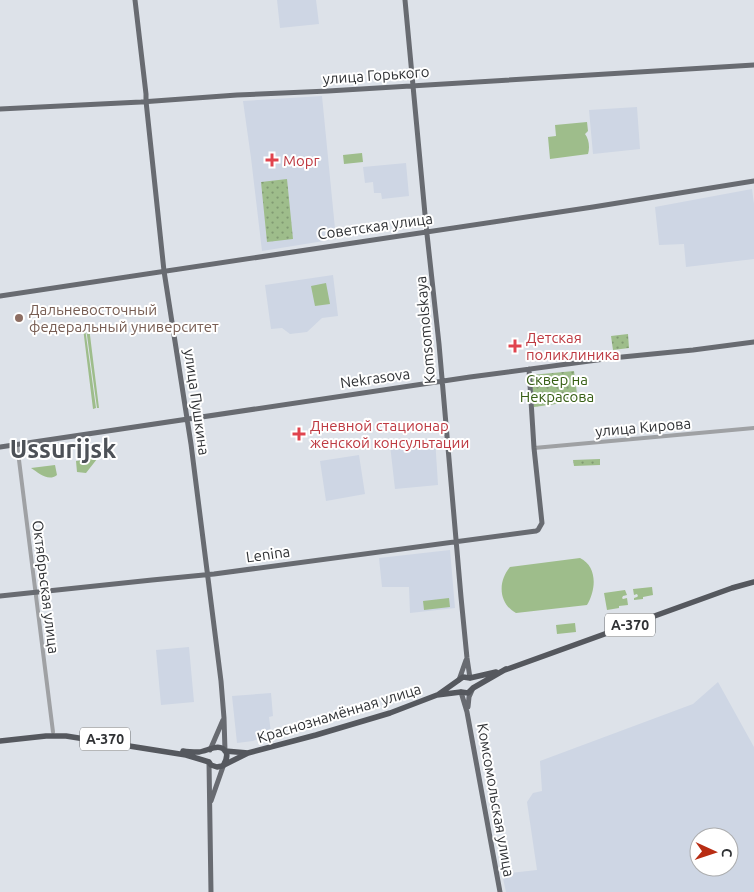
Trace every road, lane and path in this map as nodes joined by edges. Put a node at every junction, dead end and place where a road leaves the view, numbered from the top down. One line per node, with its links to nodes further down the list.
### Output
1 (135, 0): 5 (main road, улица Пушкина)
2 (405, 0): 4 (main road, Komsomolskaya)
3 (754, 64): 4 (main road, улица Горького)
4 (413, 85): 5 (main road, улица Горького); 8 (main road, Komsomolskaya)
5 (146, 101): 6 (main road, улица Горького); 9 (main road, улица Пушкина)
6 (0, 109)
7 (754, 181): 8 (main road, Советская улица)
8 (427, 231): 9 (main road, Советская улица); 13 (main road, Komsomolskaya)
9 (164, 271): 10 (main road, Советская улица); 14 (main road, улица Пушкина)
10 (0, 296)
11 (754, 342): 12 (main road, Nekrasova)
12 (529, 369): 13 (main road, Nekrasova); 18 (main road)
13 (442, 381): 14 (main road, Nekrasova); 19 (main road, Komsomolskaya)
14 (187, 419): 16 (main road, Nekrasova); 20 (main road, улица Пушкина)
15 (754, 428): 18 (street, улица Кирова)
16 (17, 444): 17 (main road, Nekrasova); 22 (street, Октябрьская улица)
17 (0, 447)
18 (534, 448): 19 (main road, Lenina)
19 (456, 541): 20 (main road, Lenina); 24 (main road, Komsomolskaya)
20 (207, 575): 22 (main road, Lenina); 32 (main road, улица Пушкина)
21 (754, 582): 25 (highway, А-370)
22 (36, 592): 23 (main road, Lenina); 33 (street, Октябрьская улица)
23 (0, 596)
24 (466, 658): 26 (main road); 27 (main road)
25 (506, 669): 26 (highway, А-370); 28 (highway, А-370)
26 (470, 678): 27 (highway, А-370); 28 (highway)
27 (459, 680): 29 (highway); 30 (highway, Краснознамённая улица / А-370)
28 (473, 688): 29 (highway, А-370); 31 (main road, Комсомольская улица)
29 (461, 692): 30 (highway, Краснознамённая улица / А-370); 31 (main road, Комсомольская улица)
30 (437, 695): 37 (highway, Краснознамённая улица / А-370)
31 (467, 712): 42 (main road, Комсомольская улица)
32 (224, 718): 35 (main road); 36 (main road, улица Пушкина)
33 (53, 732): 34 (highway, А-370); 35 (highway, А-370)
34 (0, 739): 38 (highway, А-370)
35 (210, 750): 36 (highway, А-370); 38 (highway)
36 (225, 751): 37 (highway, Краснознамённая улица / А-370); 39 (highway)
37 (248, 753): 39 (highway, Краснознамённая улица / А-370)
38 (208, 762): 39 (highway, А-370); 40 (main road)
39 (224, 764): 40 (main road)
40 (209, 806): 41 (main road)
41 (210, 892)
42 (500, 892)

